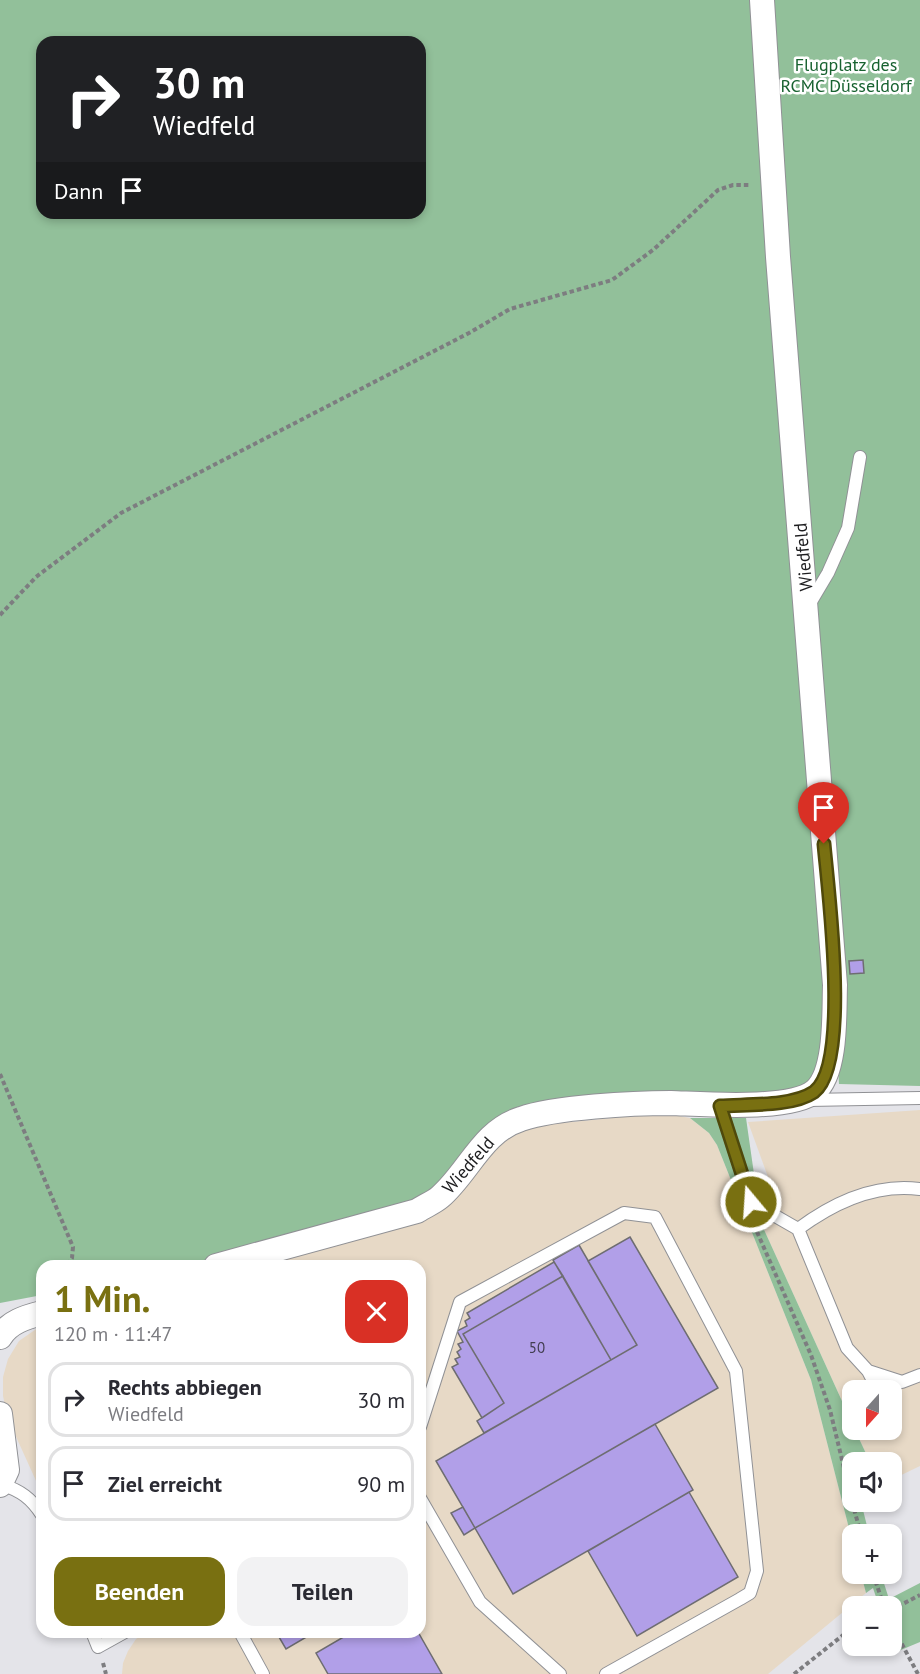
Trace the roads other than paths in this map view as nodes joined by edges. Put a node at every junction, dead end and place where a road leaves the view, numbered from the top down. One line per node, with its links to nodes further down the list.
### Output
1 (762, 0): 3 (street, Wiedfeld)
2 (860, 457): 3 (lane)
3 (807, 609): 5 (street, Wiedfeld)
4 (920, 1098): 5 (lane, Wiedfeld)
5 (798, 1100): 6 (street, Wiedfeld)
6 (720, 1106): 8 (lane); 9 (street, Wiedfeld)
7 (920, 1189): 8 (lane)
8 (798, 1229): 12 (lane)
9 (238, 1260)
10 (36, 1314): 11 (street)
11 (0, 1337)
12 (868, 1371): 13 (lane); 14 (lane)
13 (920, 1375)
14 (873, 1380)
15 (426, 1408): 25 (lane)
16 (0, 1414): 17 (street)
17 (1, 1485): 18 (lane)
18 (36, 1505)
19 (426, 1508): 24 (lane)
20 (94, 1638): 21 (lane)
21 (114, 1638)
22 (243, 1638): 23 (lane)
23 (263, 1674)
24 (560, 1674)
25 (606, 1674)

